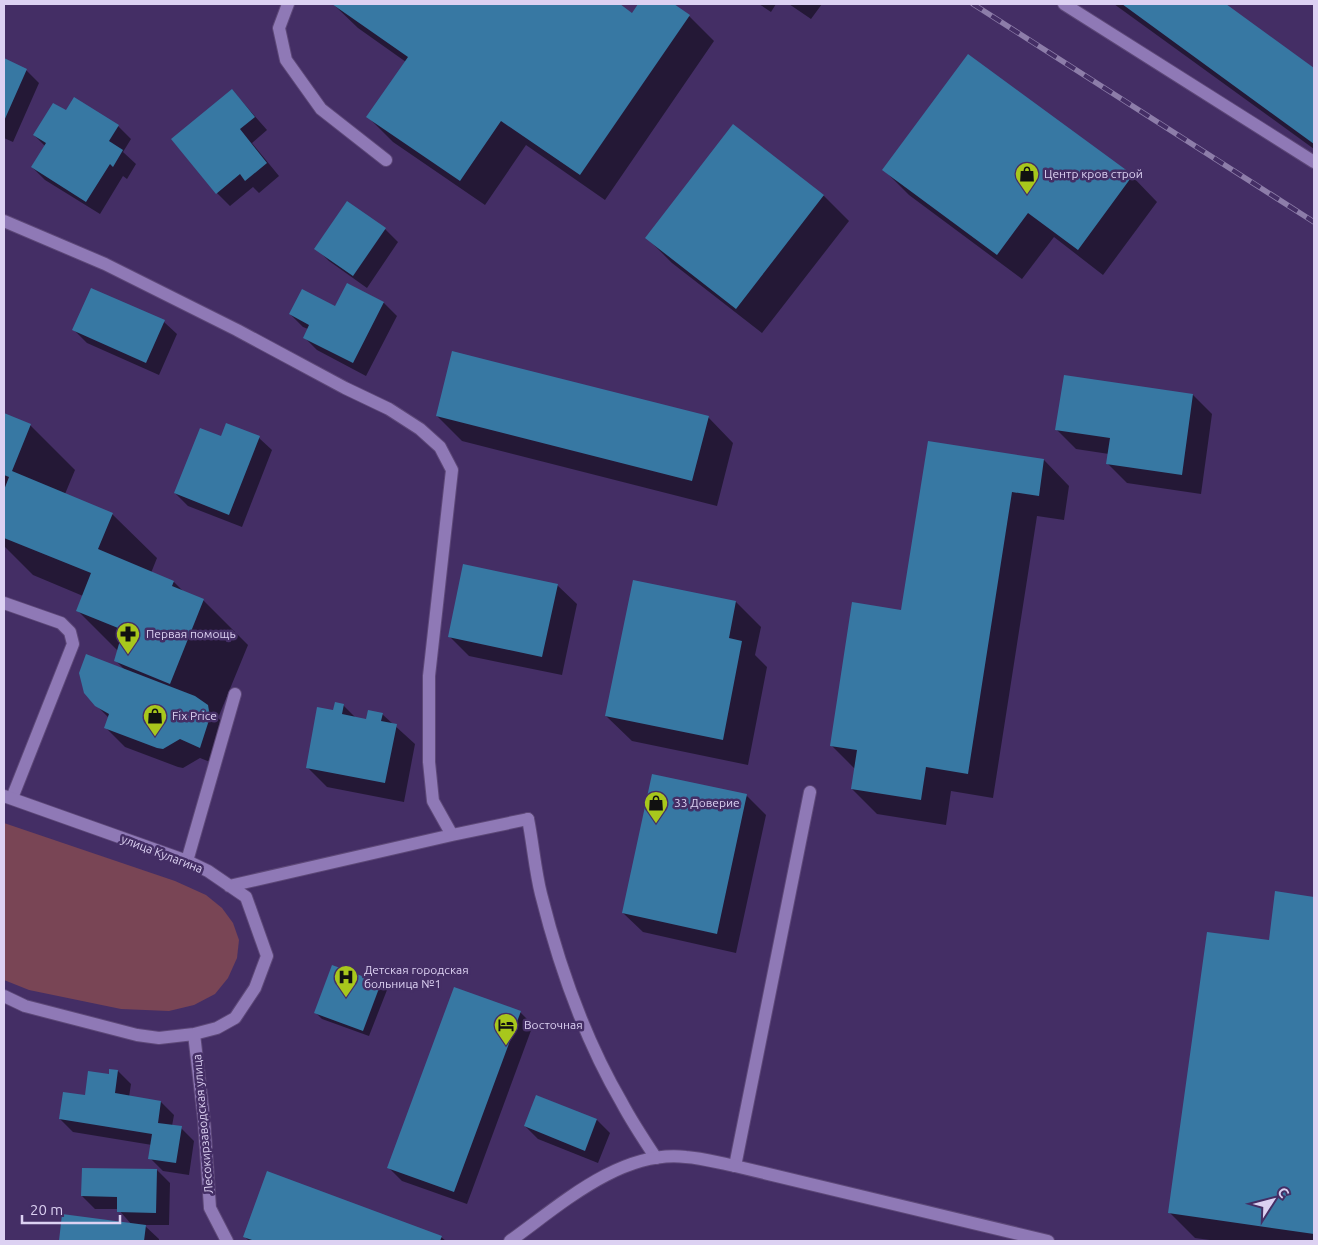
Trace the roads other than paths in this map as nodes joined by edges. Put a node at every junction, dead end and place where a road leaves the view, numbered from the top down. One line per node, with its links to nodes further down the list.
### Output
1 (288, 4): 3 (street)
2 (1064, 4): 4 (street)
3 (386, 160)
4 (1314, 162)
5 (4, 221): 10 (street)
6 (4, 603): 9 (street)
7 (235, 694): 11 (street)
8 (810, 792): 16 (street)
9 (8, 797): 11 (street, улица Кулагина)
10 (452, 835): 12 (street); 15 (street)
11 (187, 861): 12 (street, улица Кулагина)
12 (229, 886): 14 (street, улица Кулагина)
13 (4, 996): 14 (street, улица Кулагина)
14 (194, 1034): 17 (street, Лесокирзаводская улица)
15 (656, 1158): 16 (street); 18 (street)
16 (735, 1166): 19 (street)
17 (227, 1241)
18 (510, 1241)
19 (1048, 1241)

